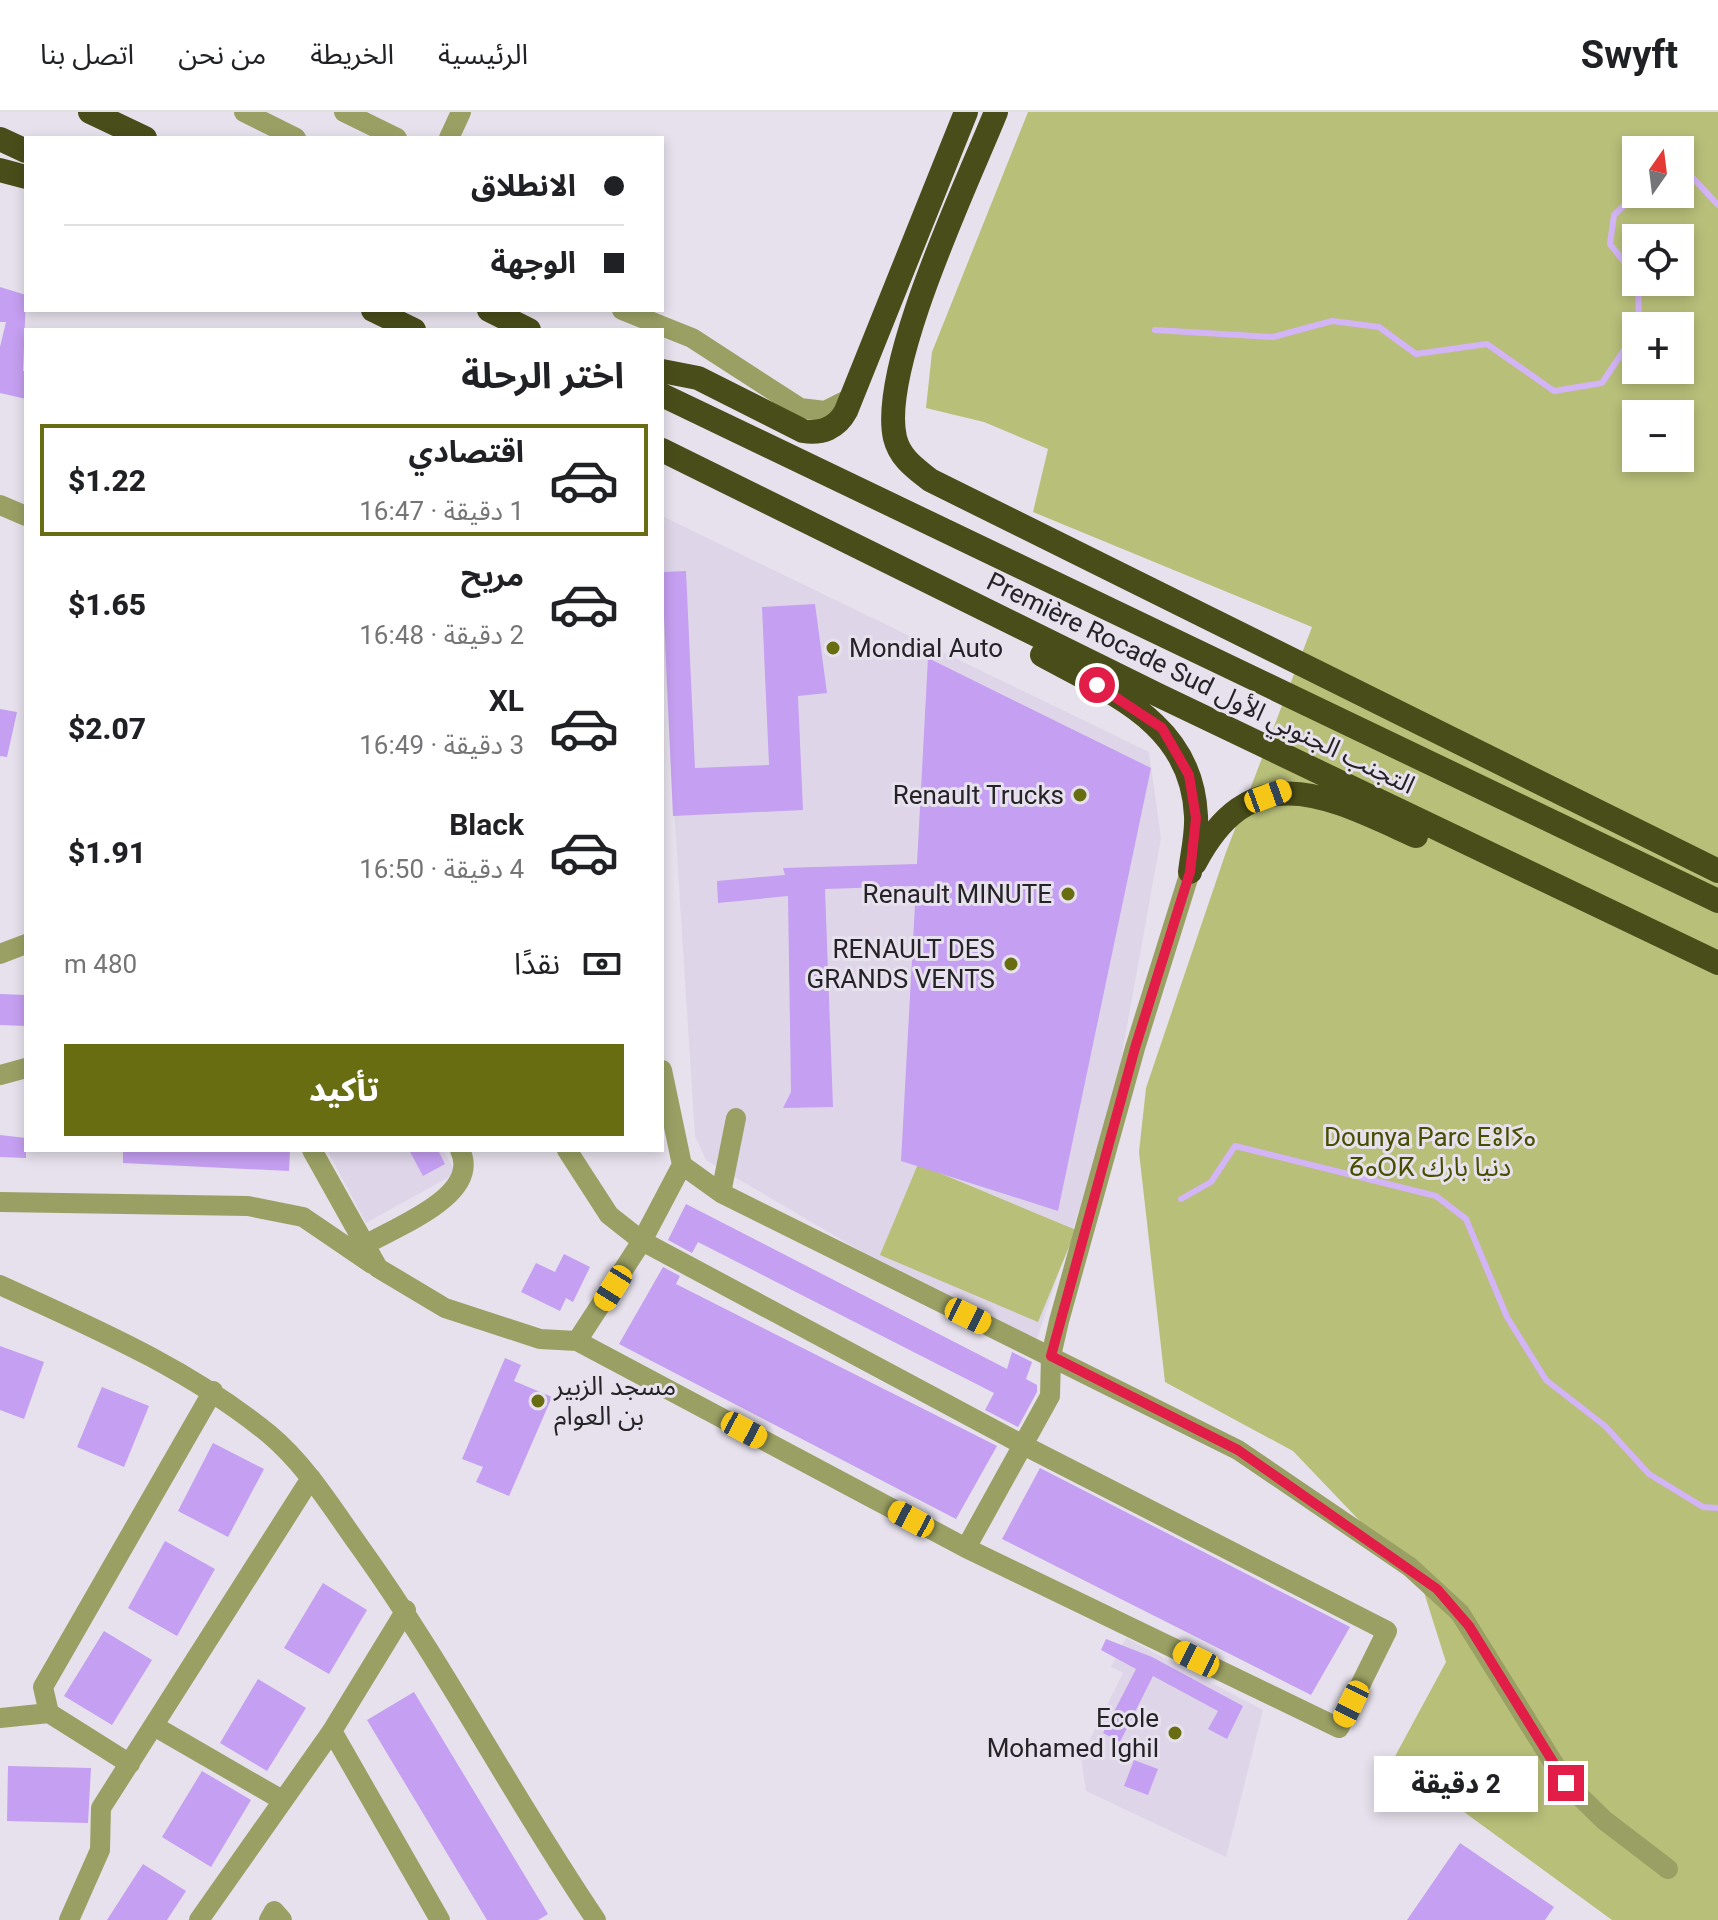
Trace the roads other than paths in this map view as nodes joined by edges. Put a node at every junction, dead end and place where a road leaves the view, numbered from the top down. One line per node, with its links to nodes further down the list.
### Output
1 (90, 112): 7 (highway)
2 (244, 112): 8 (street)
3 (344, 112): 9 (street)
4 (461, 112): 10 (street)
5 (966, 112): 22 (highway)
6 (996, 112): 25 (highway)
7 (141, 136)
8 (292, 136)
9 (393, 136)
10 (450, 136)
11 (0, 139): 12 (highway)
12 (24, 150)
13 (0, 170): 14 (highway)
14 (24, 176)
15 (377, 312): 18 (highway)
16 (493, 312): 19 (highway)
17 (627, 312): 22 (street)
18 (410, 328)
19 (525, 328)
20 (664, 371): 22 (highway)
21 (664, 396): 27 (highway, Première Rocade Sud التجنب الجنوبي الأول)
22 (851, 398)
23 (664, 451): 24 (highway, Première Rocade Sud التجنب الجنوبي الأول)
24 (717, 478): 26 (highway); 30 (highway, Première Rocade Sud التجنب الجنوبي الأول)
25 (1718, 871)
26 (1190, 872): 31 (highway); 47 (street)
27 (1718, 901)
28 (24, 945): 29 (street)
29 (0, 954)
30 (1718, 963)
31 (1718, 970)
32 (24, 1069): 33 (street)
33 (0, 1075)
34 (664, 1080): 39 (street)
35 (736, 1118): 40 (street)
36 (313, 1152): 43 (street)
37 (461, 1152): 43 (street)
38 (568, 1152): 42 (street)
39 (682, 1165): 40 (street); 42 (street)
40 (721, 1193): 47 (street)
41 (0, 1202): 44 (street)
42 (642, 1241): 46 (street); 49 (street)
43 (365, 1245): 44 (street)
44 (378, 1268): 46 (street)
45 (0, 1285): 48 (street)
46 (577, 1341): 51 (street)
47 (1051, 1356): 49 (street); 59 (street)
48 (213, 1391): 50 (street); 53 (street)
49 (1025, 1446): 51 (street); 51 (street)
50 (311, 1478): 52 (street); 55 (street)
51 (966, 1548)
52 (406, 1610): 56 (street); 65 (street)
53 (49, 1713): 54 (street); 57 (street)
54 (0, 1718)
55 (154, 1726): 57 (street); 58 (street)
56 (332, 1731): 58 (street); 64 (street)
57 (130, 1764): 60 (street)
58 (282, 1800): 61 (street)
59 (1668, 1869)
60 (69, 1920)
61 (199, 1920)
62 (269, 1920): 63 (street)
63 (282, 1920)
64 (440, 1920)
65 (596, 1920)

